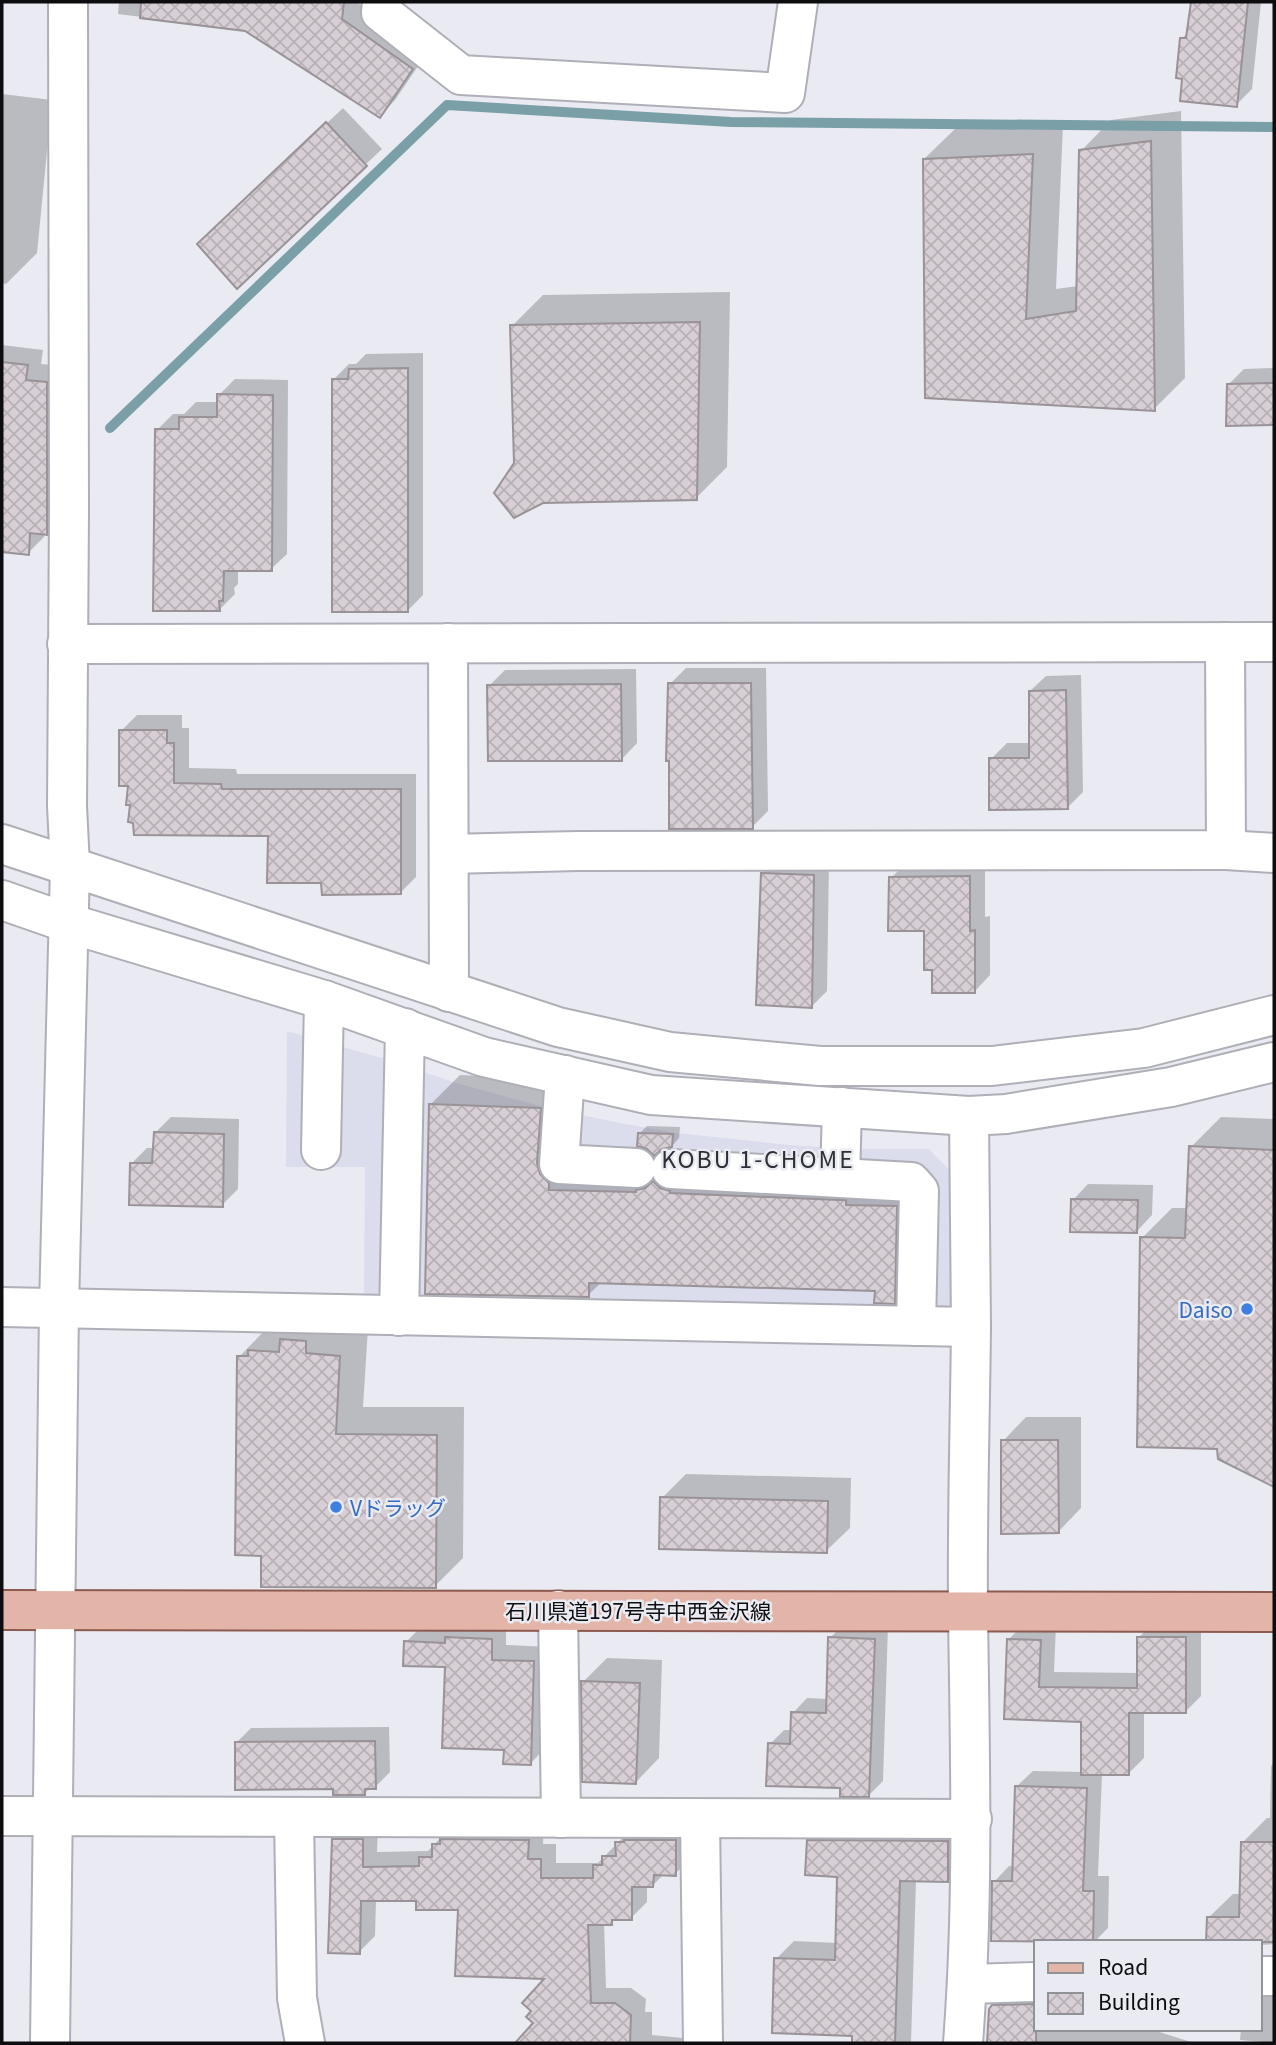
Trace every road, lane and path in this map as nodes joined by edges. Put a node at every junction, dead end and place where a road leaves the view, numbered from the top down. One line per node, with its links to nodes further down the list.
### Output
1 (68, 2): 7 (street)
2 (382, 2): 3 (street)
3 (798, 2)
4 (1225, 642): 5 (street); 6 (street); 9 (street)
5 (1274, 642)
6 (448, 643): 7 (street); 11 (street)
7 (67, 644): 12 (street)
8 (2, 844): 12 (street)
9 (1226, 850): 10 (street); 11 (street)
10 (1274, 853)
11 (449, 854): 15 (street)
12 (70, 866): 14 (street); 15 (street)
13 (2, 900): 14 (street)
14 (68, 923): 16 (street); 26 (street)
15 (449, 992): 17 (street)
16 (324, 1000): 18 (street); 23 (street)
17 (1274, 1015)
18 (405, 1028): 20 (street); 27 (street)
19 (1274, 1062): 22 (street)
20 (565, 1075): 21 (street); 24 (street)
21 (842, 1107): 22 (street); 24 (street)
22 (969, 1116): 29 (street)
23 (321, 1150)
24 (840, 1178): 28 (street)
25 (2, 1307): 26 (street)
26 (59, 1308): 27 (street); 31 (street)
27 (399, 1315): 28 (street)
28 (916, 1326): 29 (street)
29 (971, 1327): 33 (street)
30 (2, 1610): 31 (main road, 石川県道197号寺中西金沢線)
31 (54, 1610): 32 (main road, 石川県道197号寺中西金沢線); 36 (street)
32 (558, 1610): 33 (main road, 石川県道197号寺中西金沢線); 38 (street)
33 (968, 1611): 34 (main road, 石川県道197号寺中西金沢線); 40 (street)
34 (1274, 1612)
35 (2, 1816): 36 (street)
36 (51, 1816): 37 (street); 43 (street)
37 (294, 1817): 38 (street); 44 (street)
38 (561, 1818): 39 (street)
39 (700, 1819): 40 (street); 45 (street)
40 (972, 1819): 42 (street)
41 (1034, 1982): 42 (street)
42 (968, 1984): 46 (street)
43 (50, 2043)
44 (305, 2043)
45 (703, 2043)
46 (963, 2043)

